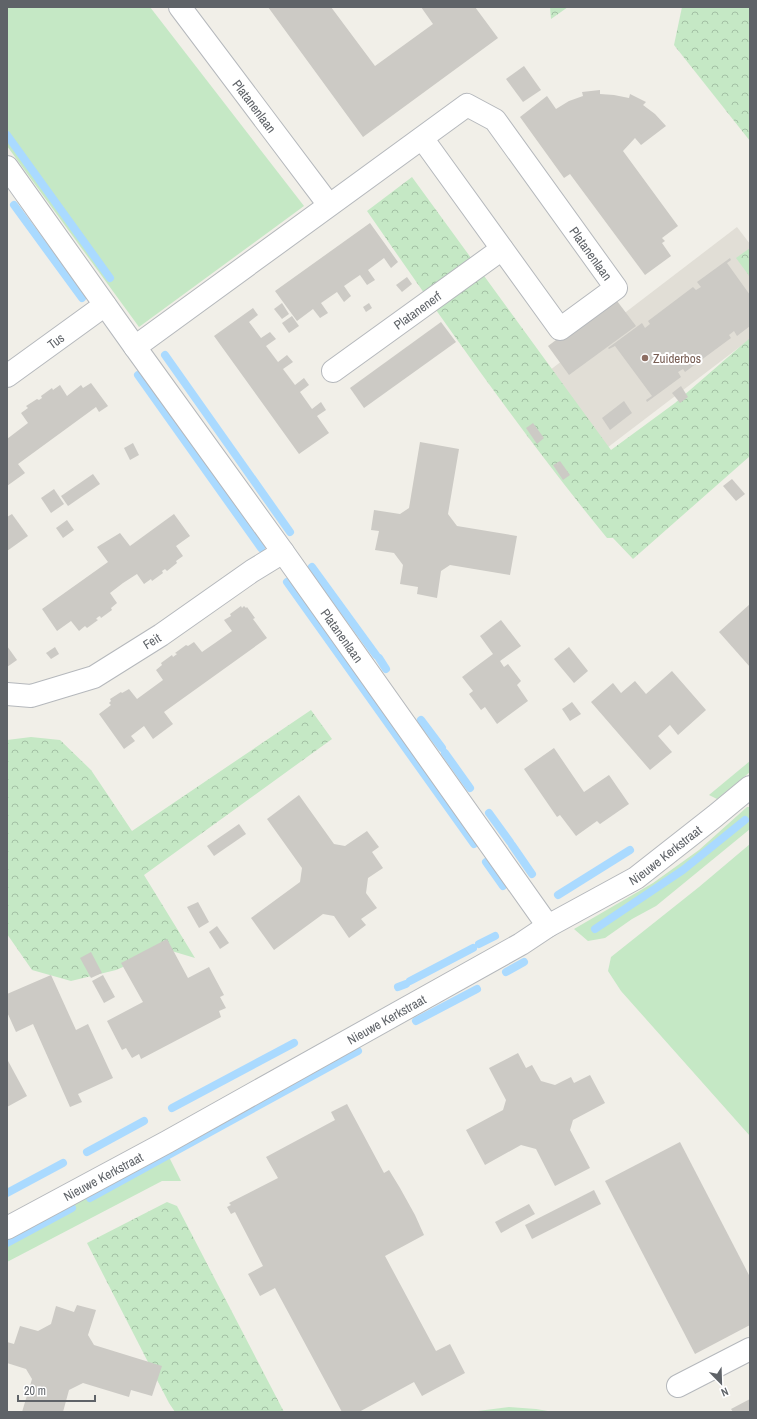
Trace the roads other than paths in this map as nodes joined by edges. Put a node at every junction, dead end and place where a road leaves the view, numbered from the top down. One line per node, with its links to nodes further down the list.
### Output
1 (180, 7): 4 (street, Platanenlaan)
2 (422, 138): 4 (street, Platanenlaan); 5 (street, Platanenlaan); 5 (street, Platanenlaan)
3 (7, 167): 6 (street, Platanenlaan)
4 (330, 205): 7 (street, Platanenlaan)
5 (502, 249): 8 (street, Platanenerf)
6 (105, 305): 7 (street, Platanenlaan); 9 (street, Tus)
7 (134, 346): 10 (street, Platanenlaan)
8 (333, 372)
9 (7, 376)
10 (283, 552): 11 (street, Feit); 13 (street, Platanenlaan)
11 (7, 694)
12 (750, 787): 13 (street, Nieuwe Kerkstraat)
13 (548, 926): 14 (street, Nieuwe Kerkstraat)
14 (7, 1228)
15 (750, 1349): 16 (street)
16 (678, 1386)

